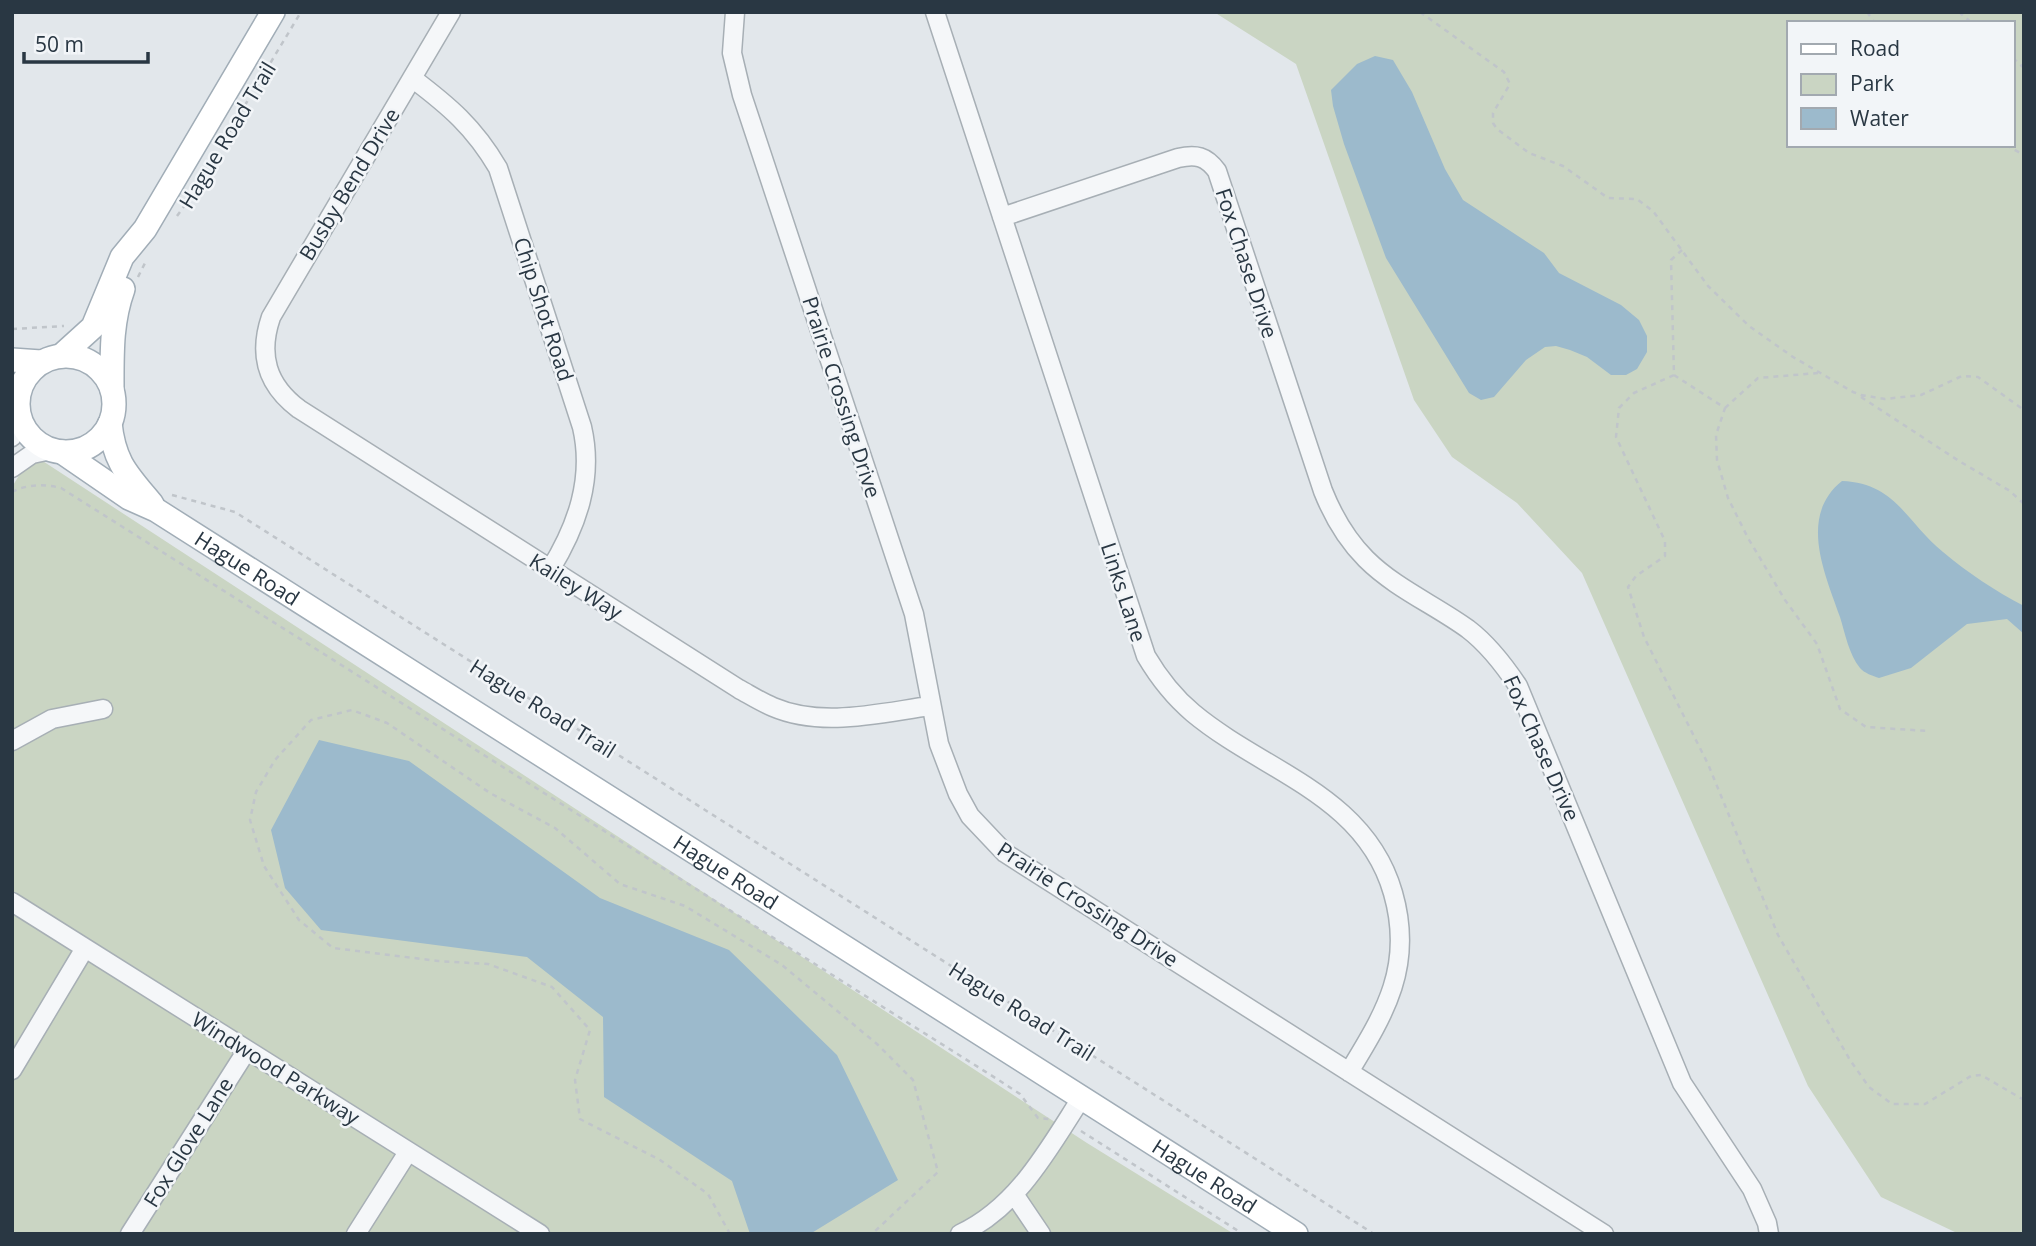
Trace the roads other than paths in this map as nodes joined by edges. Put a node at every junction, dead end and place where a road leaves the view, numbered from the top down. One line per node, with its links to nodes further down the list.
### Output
1 (273, 12): 7 (main road)
2 (451, 12): 5 (street, Busby Bend Drive)
3 (735, 12): 18 (street, Prairie Crossing Drive)
4 (934, 12): 6 (street, Links Lane)
5 (412, 78): 10 (street, Busby Bend Drive); 17 (street, Chip Shot Road)
6 (1002, 217): 25 (street, Links Lane); 36 (street, Fox Chase Drive)
7 (145, 229): 8 (main road); 11 (main road)
8 (51, 359): 9 (main road); 11 (main road); 12 (main road)
9 (12, 360)
10 (265, 361): 17 (street, Kailey Way)
11 (112, 389): 13 (main road)
12 (16, 418): 14 (main road)
13 (110, 424): 14 (main road); 16 (main road, Hague Road)
14 (57, 451): 15 (street); 16 (main road, Hague Road)
15 (12, 468)
16 (160, 501): 26 (main road, Hague Road)
17 (550, 570): 18 (street, Kailey Way)
18 (930, 706): 25 (street, Prairie Crossing Drive)
19 (103, 709): 20 (street)
20 (12, 741)
21 (12, 902): 22 (street, Windwood Parkway)
22 (85, 948): 23 (street, Windwood Parkway); 24 (street)
23 (247, 1050): 27 (street, Windwood Parkway); 29 (street, Fox Glove Lane)
24 (12, 1070)
25 (1349, 1072): 35 (street, Prairie Crossing Drive)
26 (1082, 1097): 28 (street); 34 (main road, Hague Road)
27 (408, 1152): 30 (street); 31 (street, Windwood Parkway)
28 (1014, 1194): 32 (street); 33 (street)
29 (130, 1234)
30 (356, 1234)
31 (540, 1234)
32 (960, 1234)
33 (1041, 1234)
34 (1296, 1234)
35 (1604, 1234)
36 (1769, 1234)

